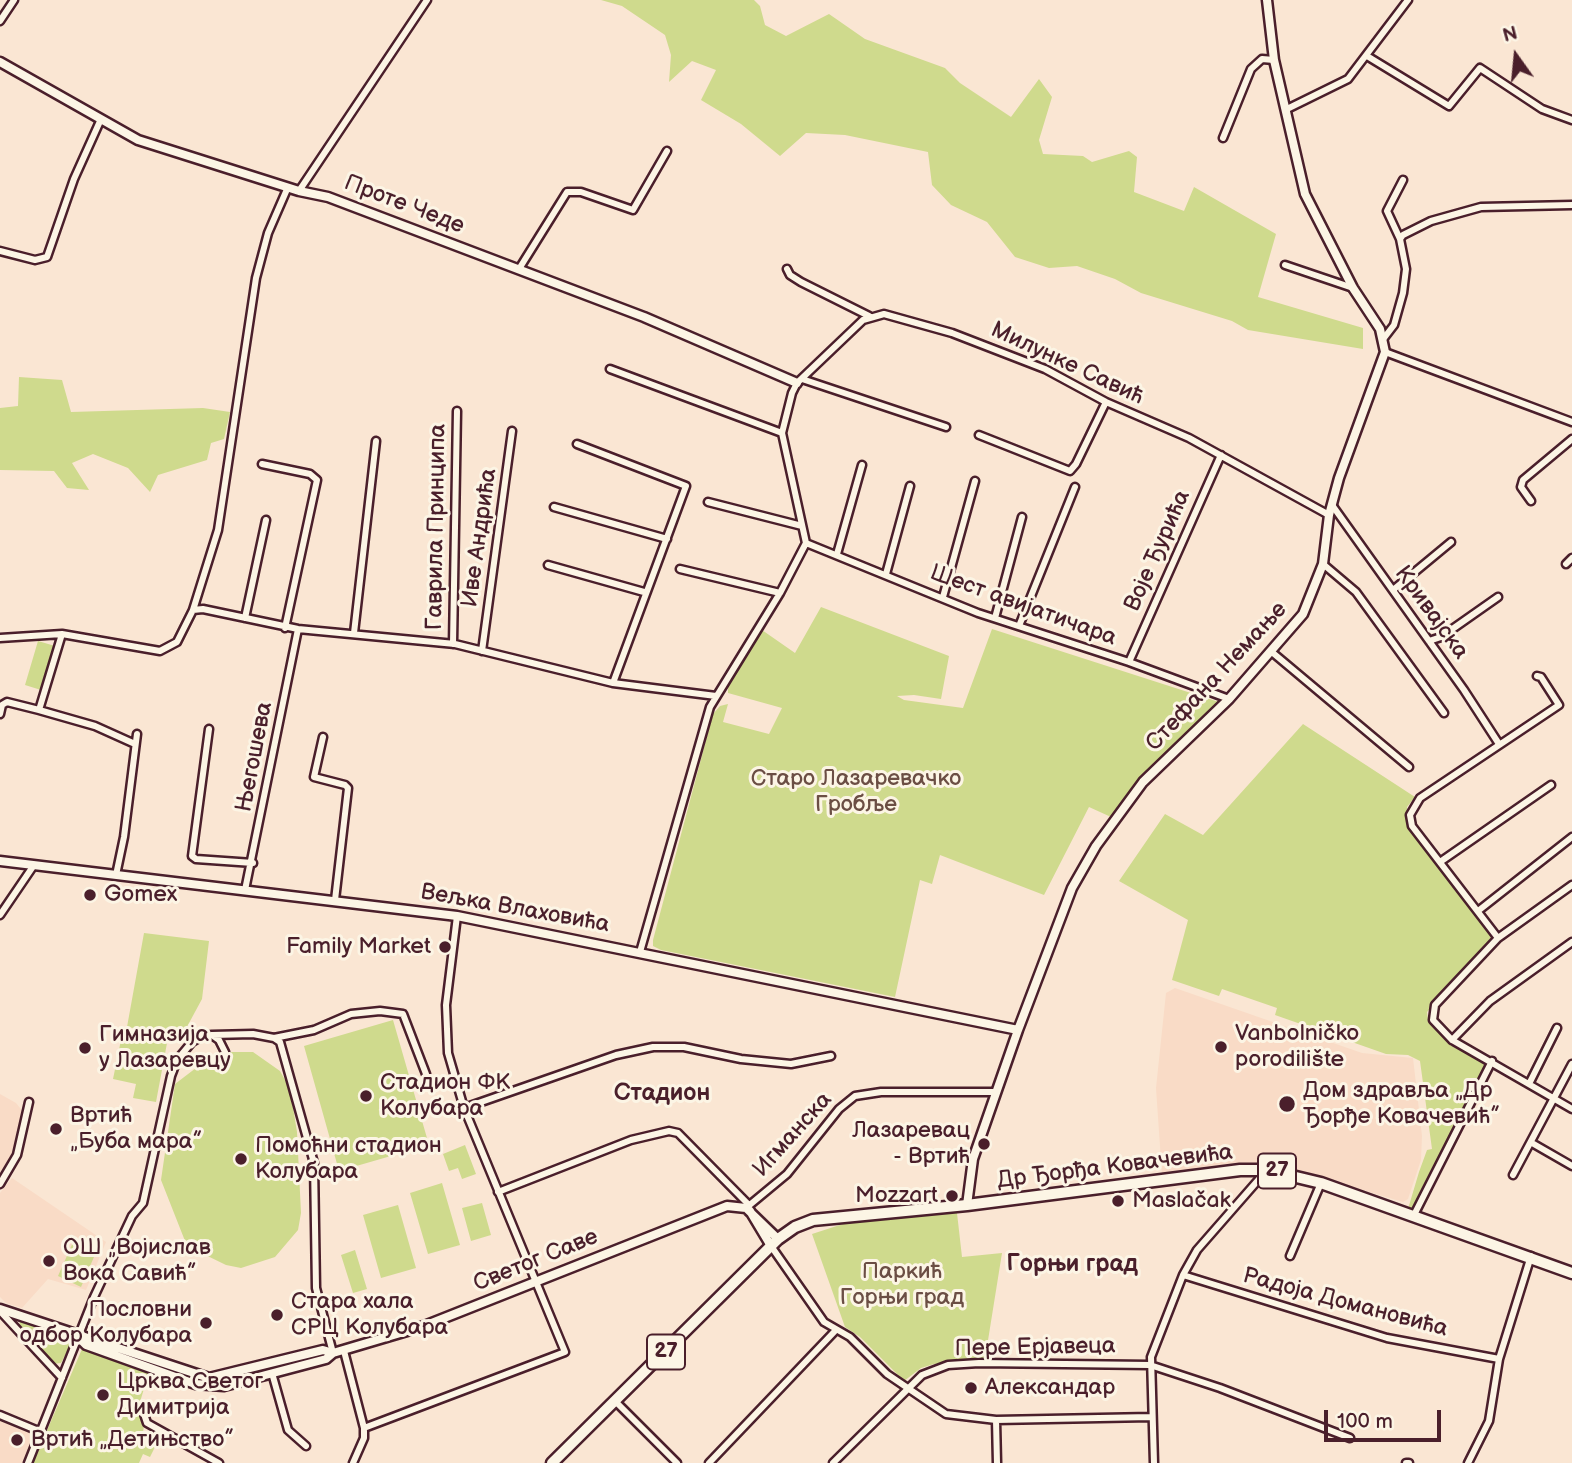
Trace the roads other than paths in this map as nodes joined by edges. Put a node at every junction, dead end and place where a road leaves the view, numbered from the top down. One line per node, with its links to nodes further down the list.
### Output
1 (14, 0): 5 (street)
2 (427, 0): 16 (street)
3 (1266, 0): 7 (street, Стефана Немање)
4 (1408, 0): 6 (street)
5 (0, 21)
6 (1367, 56): 9 (street); 11 (street)
7 (1274, 60): 9 (street, Стефана Немање); 12 (street)
8 (0, 62): 10 (street, Проте Чеде)
9 (1287, 108): 23 (street, Стефана Немање)
10 (101, 119): 15 (street, Проте Чеде); 19 (street)
11 (1572, 120)
12 (1223, 138)
13 (667, 151): 21 (street)
14 (1403, 180): 18 (street)
15 (288, 187): 16 (street, Проте Чеде); 68 (street)
16 (299, 191): 21 (street, Проте Чеде)
17 (1572, 205): 18 (street)
18 (1400, 239): 25 (street)
19 (0, 251)
20 (1285, 265): 23 (street)
21 (519, 269): 28 (street, Проте Чеде)
22 (787, 269): 24 (street)
23 (1353, 288): 25 (street, Стефана Немање)
24 (869, 316): 28 (street); 29 (street, Милунке Савић)
25 (1384, 338): 26 (street, Стефана Немање)
26 (1385, 352): 31 (street); 47 (street, Стефана Немање)
27 (610, 369): 34 (street)
28 (800, 381): 32 (street); 34 (street)
29 (1106, 402): 35 (street); 39 (street, Милунке Савић)
30 (457, 411): 78 (street, Гаврила Принципа)
31 (1572, 422)
32 (946, 427)
33 (512, 431): 79 (street, Иве Андрића)
34 (782, 433): 52 (street)
35 (979, 435)
36 (1572, 439): 45 (street)
37 (376, 440): 75 (street)
38 (577, 444): 53 (street)
39 (1221, 455): 49 (street, Милунке Савић); 81 (street, Воје Ђурића)
40 (262, 464): 72 (street)
41 (862, 464): 56 (street)
42 (975, 481): 66 (street)
43 (909, 486): 62 (street)
44 (1075, 487): 71 (street)
45 (1531, 501)
46 (708, 502): 52 (street)
47 (1331, 505): 49 (street, Стефана Немање); 63 (street, Кривајска)
48 (554, 507): 53 (street)
49 (1329, 515): 58 (street, Стефана Немање)
50 (1022, 517): 70 (street)
51 (266, 520): 69 (street)
52 (802, 526): 55 (street)
53 (667, 538): 64 (street)
54 (1451, 542): 63 (street)
55 (807, 543): 56 (street, Шест авијатичара); 65 (street)
56 (837, 554): 62 (street, Шест авијатичара)
57 (1572, 558): 59 (street)
58 (1323, 564): 80 (street, Стефана Немање); 87 (street)
59 (1566, 564)
60 (548, 565): 64 (street)
61 (681, 569): 65 (street)
62 (886, 574): 66 (street, Шест авијатичара)
63 (1393, 590): 77 (street, Кривајска)
64 (644, 592): 83 (street)
65 (780, 593): 84 (street)
66 (943, 597): 70 (street, Шест авијатичара)
67 (1498, 597): 77 (street)
68 (193, 610): 69 (street); 74 (street)
69 (245, 618): 72 (street)
70 (995, 618): 71 (street, Шест авијатичара)
71 (1019, 626): 81 (street, Шест авијатичара)
72 (285, 628): 73 (street)
73 (298, 629): 75 (street); 99 (street, Његошева)
74 (62, 634): 76 (street); 86 (street)
75 (354, 634): 78 (street)
76 (0, 638)
77 (1429, 641): 93 (street, Кривајска)
78 (453, 644): 79 (street)
79 (482, 651): 83 (street)
80 (1273, 653): 85 (street, Стефана Немање); 94 (street)
81 (1129, 662): 85 (street, Шест авијатичара)
82 (1537, 676): 93 (street)
83 (613, 683): 84 (street)
84 (716, 696): 110 (street)
85 (1229, 699): 112 (street, Стефана Немање)
86 (38, 710): 88 (street); 92 (street)
87 (1444, 713)
88 (0, 714)
89 (209, 729): 99 (street)
90 (136, 734): 92 (street)
91 (323, 737): 104 (street)
92 (135, 744): 101 (street)
93 (1499, 744): 98 (street)
94 (1409, 767)
95 (1551, 785): 98 (street)
96 (1572, 837): 105 (street)
97 (0, 861): 100 (street, Вељка Влаховића)
98 (1440, 862): 105 (street)
99 (253, 863): 103 (street, Његошева)
100 (33, 865): 101 (street, Вељка Влаховића); 106 (street)
101 (116, 875): 103 (street, Вељка Влаховића)
102 (1572, 884): 108 (street)
103 (245, 890): 104 (street, Вељка Влаховића)
104 (335, 900): 107 (street, Вељка Влаховића)
105 (1478, 911): 108 (street)
106 (0, 915)
107 (457, 916): 110 (street, Вељка Влаховића); 125 (street)
108 (1498, 938): 115 (street)
109 (1572, 942): 115 (street)
110 (640, 952): 112 (street, Вељка Влаховића)
111 (1557, 1028): 121 (street)
112 (1018, 1030): 122 (street, Стефана Немање)
113 (212, 1035): 114 (street); 116 (street); 145 (street)
114 (274, 1038): 120 (street); 147 (street)
115 (1452, 1040): 118 (street)
116 (225, 1052)
117 (831, 1056): 125 (street)
118 (1492, 1061): 121 (street); 136 (street)
119 (1572, 1064): 123 (street)
120 (426, 1074)
121 (1529, 1084): 123 (street)
122 (996, 1092): 134 (street, Стефана Немање); 135 (street, Игманска)
123 (1555, 1100): 126 (street); 127 (street)
124 (29, 1102): 132 (street)
125 (464, 1108): 133 (street)
126 (1572, 1109)
127 (1532, 1143): 128 (street); 130 (street)
128 (1572, 1166)
129 (1267, 1170): 131 (main road, Др Ђорђа Ковачевића / 27); 134 (main road, Др Ђорђа Ковачевића / 27); 141 (street)
130 (1513, 1175)
131 (1321, 1183): 136 (main road, Др Ђорђа Ковачевића / 27); 138 (street)
132 (0, 1184)
133 (498, 1192): 135 (street); 142 (street)
134 (967, 1205): 137 (main road, Др Ђорђа Ковачевића / 27)
135 (748, 1208): 137 (street); 142 (street, Светог Саве)
136 (1414, 1215): 139 (main road, Др Ђорђа Ковачевића / 27)
137 (774, 1242): 144 (street); 153 (main road, 27)
138 (1290, 1256)
139 (1531, 1256): 140 (main road, Др Ђорђа Ковачевића / 27); 148 (street)
140 (1572, 1273)
141 (1183, 1275): 148 (street, Радоја Домановића); 149 (street)
142 (536, 1282): 146 (street, Светог Саве); 158 (street)
143 (0, 1310): 145 (street); 151 (street)
144 (835, 1331): 152 (street); 162 (street)
145 (78, 1336): 147 (street, Светог Саве); 150 (street, Светог Саве); 151 (street)
146 (344, 1350): 147 (street, Светог Саве); 158 (street)
147 (333, 1353): 150 (street, Светог Саве)
148 (1499, 1359): 173 (street)
149 (1150, 1364): 152 (street, Пере Ерјавеца); 156 (street); 160 (street)
150 (272, 1373): 161 (street)
151 (62, 1378): 159 (street)
152 (909, 1387): 157 (street); 170 (street, Пере Ерјавеца)
153 (616, 1402): 166 (main road, 27); 167 (street)
154 (148, 1406): 164 (street)
155 (0, 1415): 159 (street)
156 (1152, 1417): 157 (street); 172 (street)
157 (996, 1420): 171 (street)
158 (365, 1428): 165 (street)
159 (41, 1432): 163 (street)
160 (1350, 1438)
161 (306, 1446)
162 (715, 1457): 168 (street); 169 (street)
163 (28, 1463)
164 (219, 1463)
165 (353, 1463)
166 (552, 1463)
167 (675, 1463)
168 (709, 1463)
169 (723, 1463)
170 (833, 1463)
171 (997, 1463)
172 (1154, 1463)
173 (1468, 1463)

